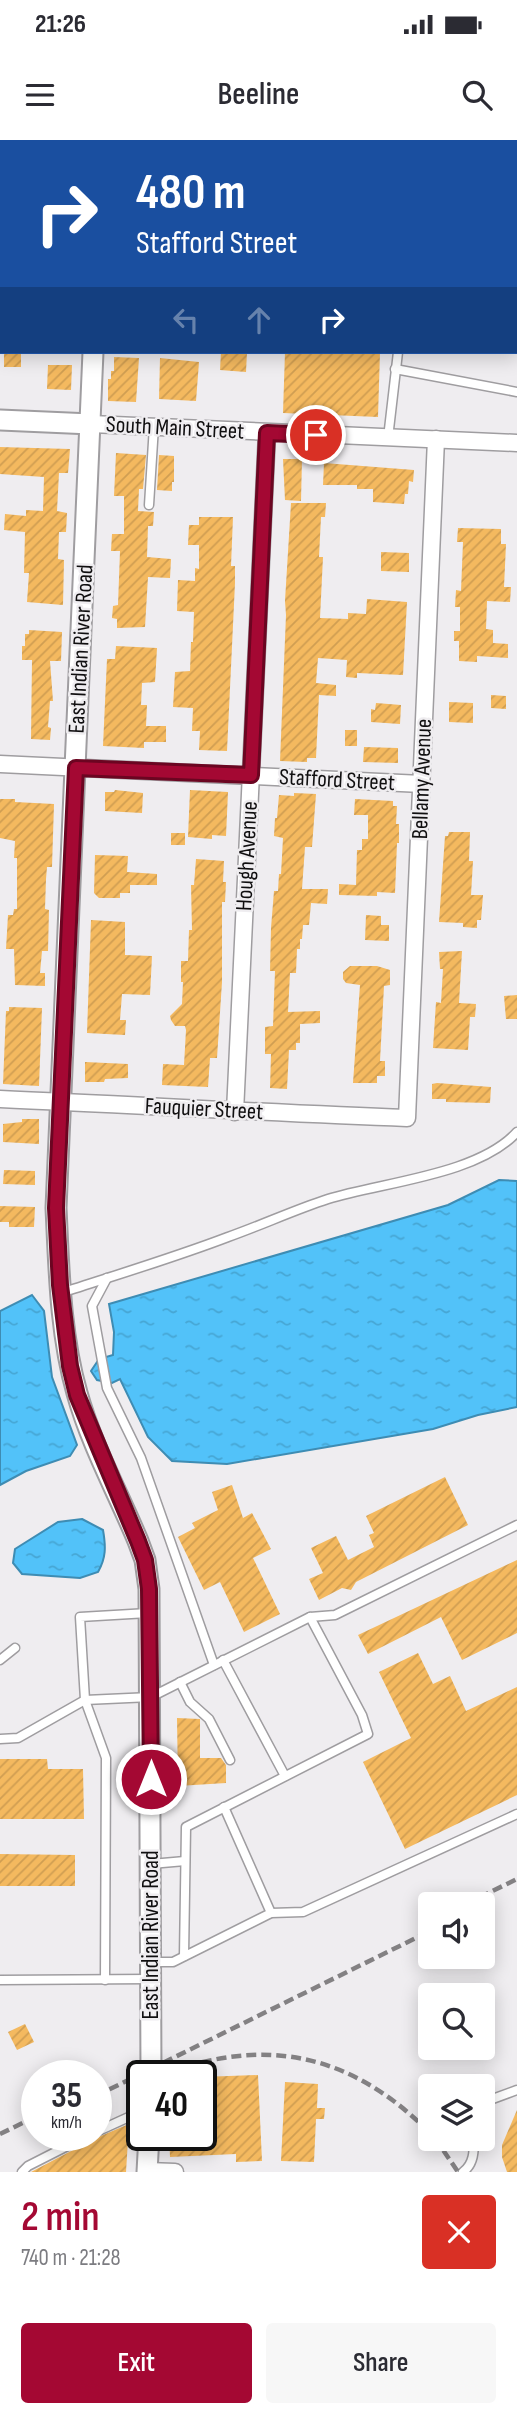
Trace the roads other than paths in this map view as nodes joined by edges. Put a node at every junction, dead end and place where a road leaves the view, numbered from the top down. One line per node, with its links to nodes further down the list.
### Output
1 (93, 354): 6 (street, East Indian River Road)
2 (398, 354): 3 (lane)
3 (395, 369): 4 (lane); 9 (lane)
4 (517, 392)
5 (0, 420): 6 (street, South Main Street)
6 (91, 424): 7 (street, South Main Street); 14 (street, East Indian River Road)
7 (154, 426): 8 (street, South Main Street); 12 (lane)
8 (267, 433): 9 (street, South Main Street); 15 (street, Hough Avenue)
9 (388, 438): 10 (street, South Main Street)
10 (436, 439): 11 (street, South Main Street); 16 (street, Bellamy Avenue)
11 (517, 443)
12 (149, 505)
13 (0, 764): 14 (street, Stafford Street)
14 (76, 768): 15 (street, Stafford Street); 18 (street, East Indian River Road)
15 (251, 775): 16 (street, Stafford Street); 19 (street, Hough Avenue)
16 (422, 784): 20 (street, Bellamy Avenue)
17 (0, 1099): 18 (street, Fauquier Street)
18 (60, 1102): 19 (street, Fauquier Street); 23 (street, East Indian River Road)
19 (235, 1112): 20 (street, Fauquier Street)
20 (407, 1118)
21 (517, 1132): 22 (lane)
22 (107, 1278): 23 (lane); 30 (lane)
23 (61, 1293): 25 (street, East Indian River Road)
24 (517, 1525): 26 (lane)
25 (150, 1613): 32 (street, East Indian River Road); 33 (lane)
26 (310, 1617): 29 (lane); 36 (lane)
27 (15, 1648): 28 (lane)
28 (0, 1660)
29 (223, 1660): 30 (lane); 36 (lane)
30 (214, 1665): 31 (lane)
31 (180, 1682): 32 (lane); 35 (lane)
32 (151, 1697): 33 (lane); 40 (street, East Indian River Road)
33 (85, 1700): 34 (lane); 45 (lane)
34 (0, 1739)
35 (230, 1760)
36 (285, 1776): 37 (lane)
37 (224, 1807): 39 (lane); 41 (lane)
38 (517, 1814): 41 (lane)
39 (185, 1861): 40 (lane); 42 (lane)
40 (151, 1864): 43 (street, East Indian River Road)
41 (271, 1913): 42 (lane)
42 (184, 1956): 43 (lane)
43 (151, 1970): 45 (lane); 46 (street, East Indian River Road)
44 (0, 1980): 45 (lane)
45 (105, 1980)
46 (151, 2060)
47 (517, 2090): 48 (lane)
48 (495, 2098)
49 (58, 2151): 53 (lane)
50 (148, 2151): 52 (street)
51 (474, 2151): 55 (lane)
52 (147, 2171): 54 (street)
53 (22, 2172)
54 (175, 2172)
55 (463, 2172)

